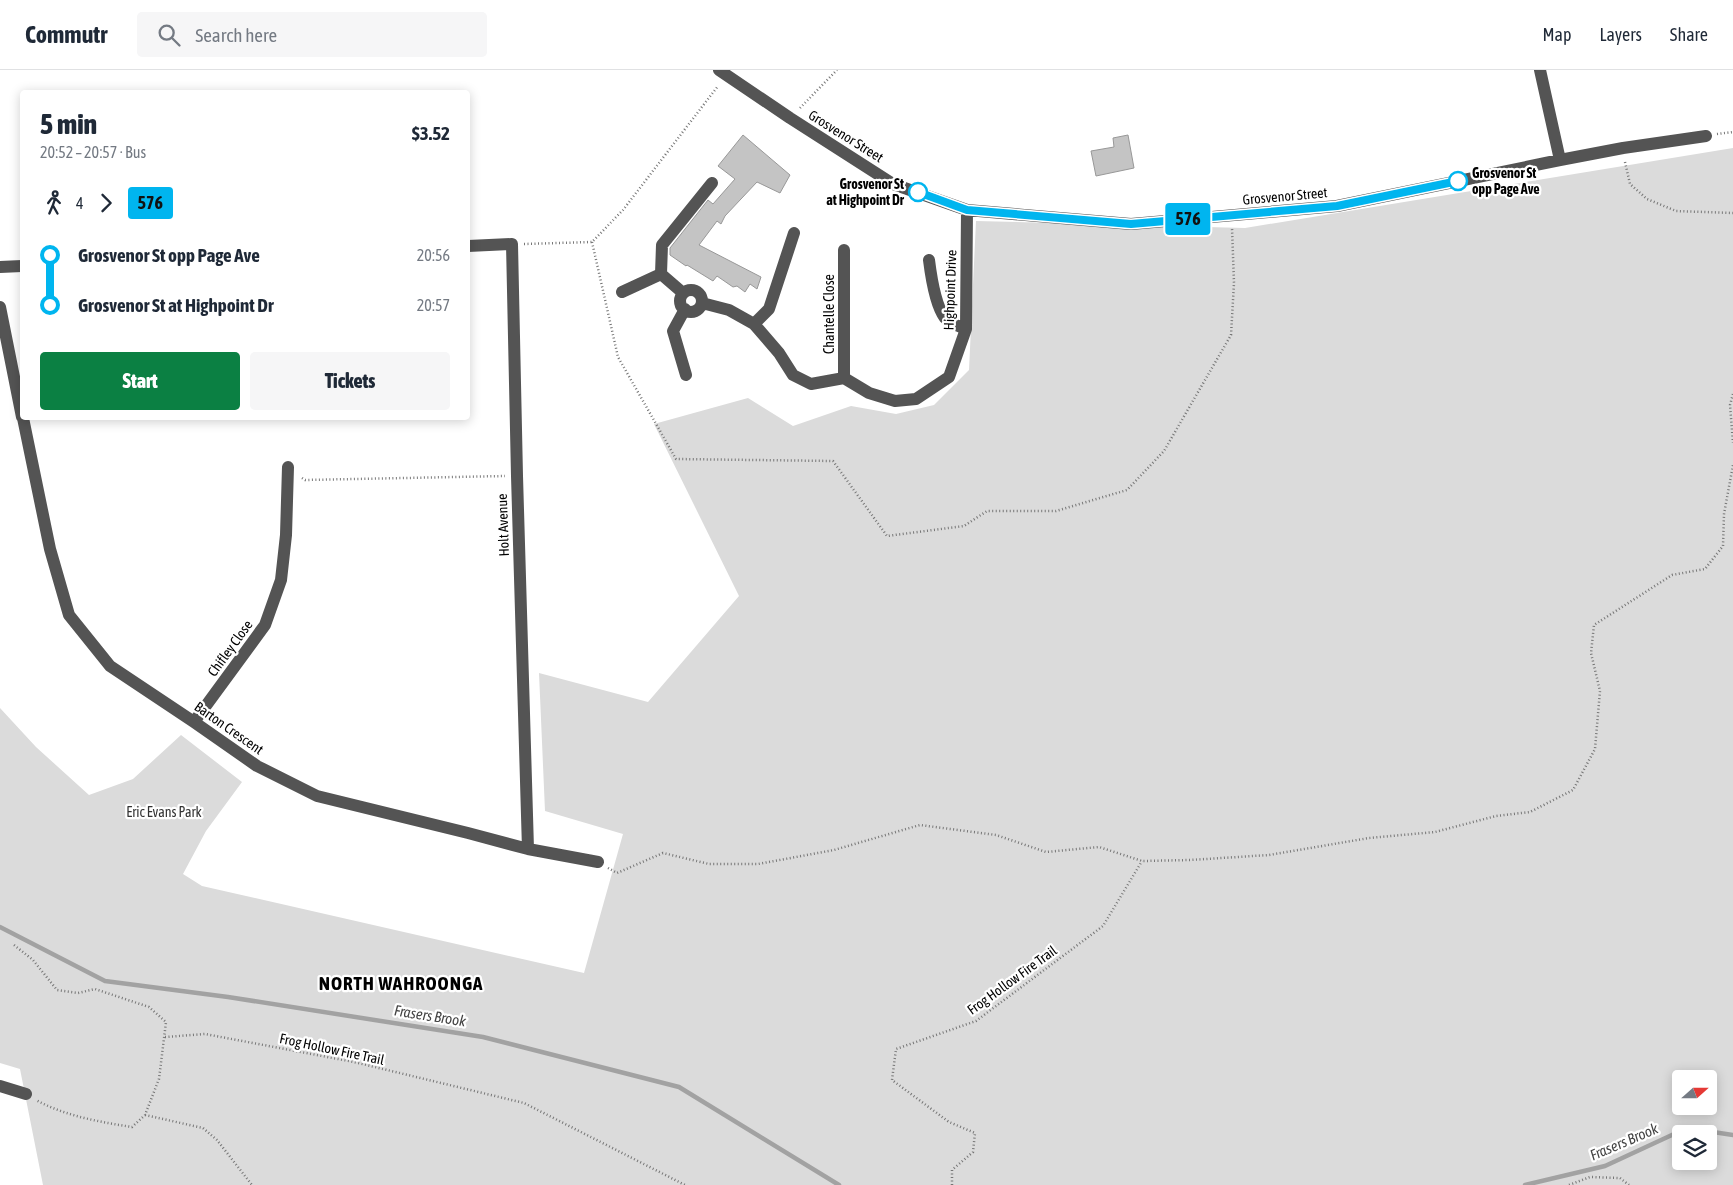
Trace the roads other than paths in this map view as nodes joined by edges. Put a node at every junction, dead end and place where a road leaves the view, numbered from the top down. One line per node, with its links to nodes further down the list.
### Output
1 (1540, 70): 4 (street)
2 (723, 72): 6 (street, Grosvenor Street)
3 (1706, 136): 4 (street, Grosvenor Street)
4 (1560, 160): 6 (street, Grosvenor Street)
5 (712, 183): 13 (street)
6 (967, 210): 20 (street, Highpoint Drive)
7 (794, 233): 19 (street)
8 (470, 246): 27 (street, Holt Avenue)
9 (844, 250): 22 (street, Chantelle Close)
10 (929, 260): 20 (street)
11 (20, 266): 12 (street)
12 (0, 267)
13 (661, 274): 14 (street); 15 (street)
14 (622, 292)
15 (683, 293): 16 (street); 18 (street)
16 (702, 303): 18 (street); 19 (street)
17 (0, 307): 23 (street, Barton Crescent)
18 (685, 309): 21 (street)
19 (754, 324): 22 (street)
20 (966, 330): 22 (street, Highpoint Drive)
21 (686, 374)
22 (844, 378)
23 (20, 403)
24 (24, 420): 26 (street, Barton Crescent)
25 (288, 467): 26 (street, Chifley Close)
26 (194, 722): 27 (street, Barton Crescent)
27 (528, 849): 28 (street, Barton Crescent)
28 (598, 862)
29 (0, 1086): 30 (street)
30 (26, 1094)

